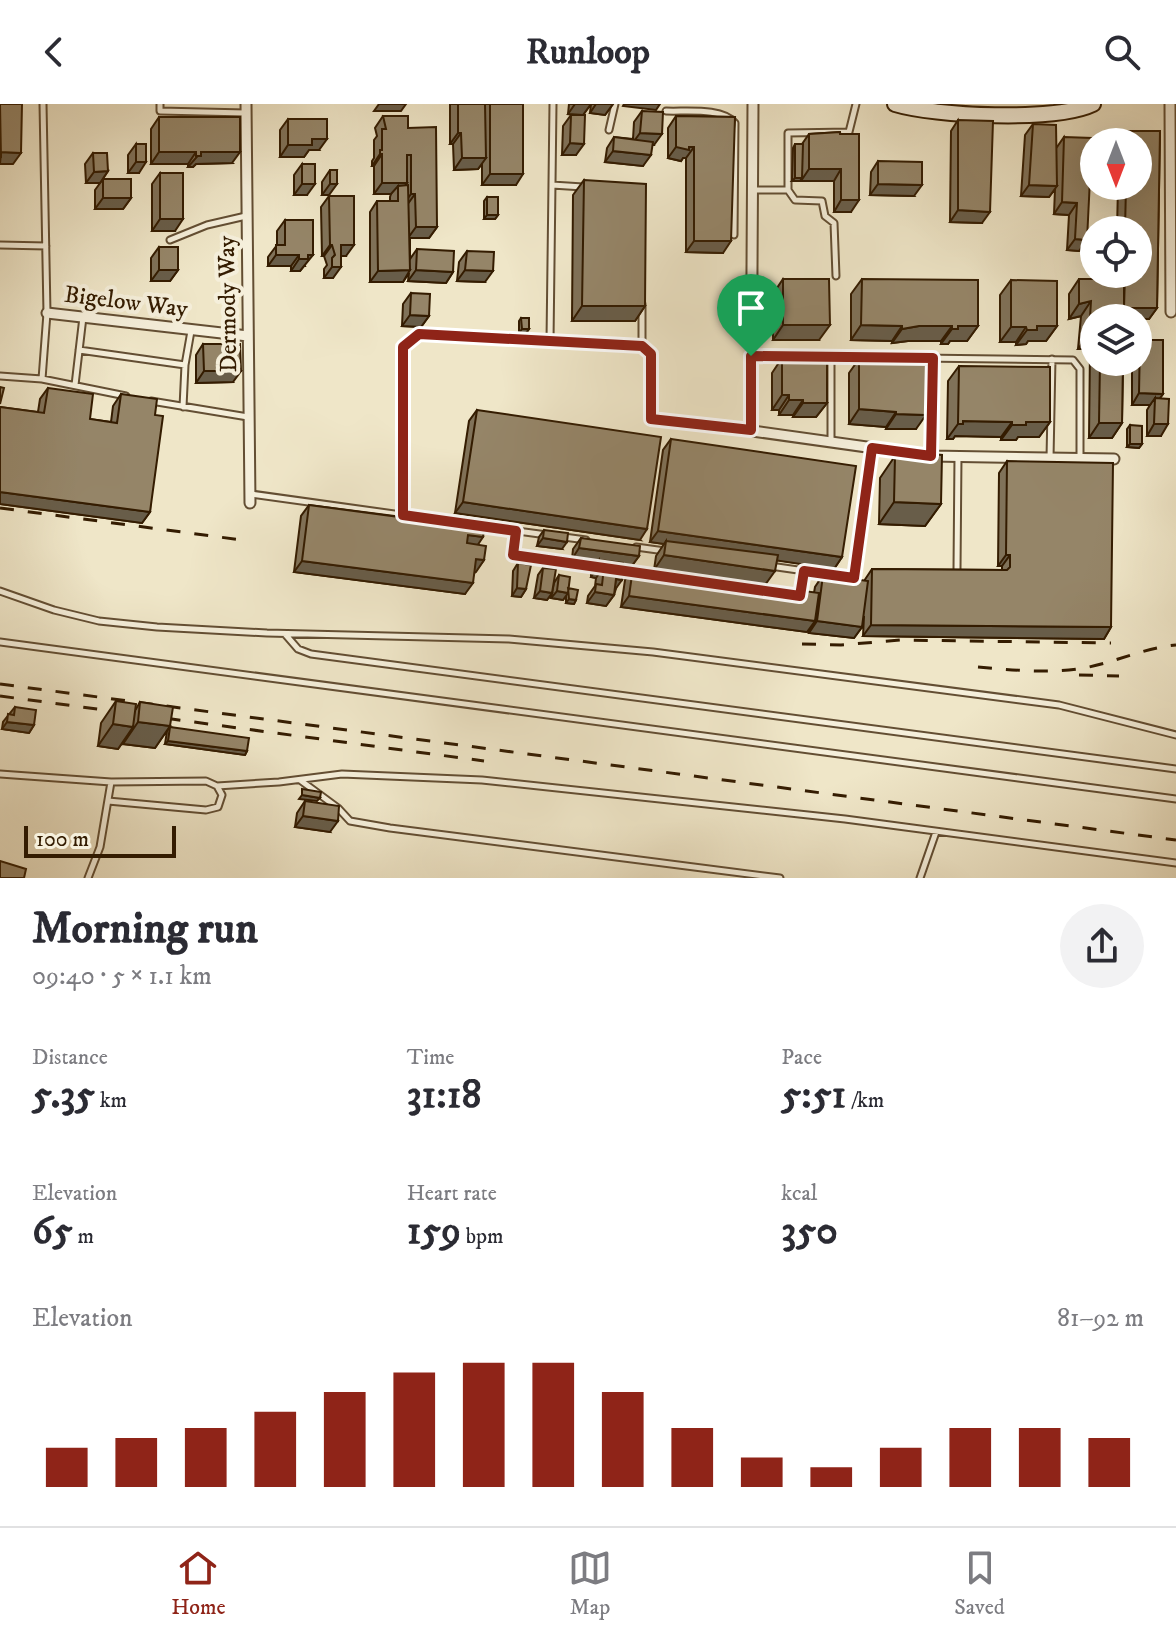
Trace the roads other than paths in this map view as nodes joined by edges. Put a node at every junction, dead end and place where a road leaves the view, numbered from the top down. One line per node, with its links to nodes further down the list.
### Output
1 (43, 104): 25 (lane)
2 (553, 104): 15 (lane)
3 (615, 104): 14 (lane)
4 (753, 104): 13 (street)
5 (856, 104): 18 (lane)
6 (895, 104): 7 (main road)
7 (1093, 104)
8 (1170, 104): 28 (street)
9 (160, 108): 10 (lane)
10 (246, 108): 19 (street, Dermody Way)
11 (666, 111): 12 (lane)
12 (735, 125): 13 (lane); 20 (lane)
13 (753, 125): 17 (street)
14 (609, 130)
15 (552, 185): 16 (lane); 33 (lane)
16 (597, 188)
17 (753, 190): 18 (lane); 21 (street)
18 (788, 190): 26 (lane)
19 (247, 216): 23 (lane); 32 (street, Dermody Way)
20 (734, 220): 21 (lane); 22 (lane)
21 (752, 220): 36 (street)
22 (734, 235)
23 (170, 240)
24 (0, 245): 25 (lane)
25 (46, 246): 29 (lane)
26 (836, 276)
27 (642, 301): 34 (lane)
28 (1171, 312)
29 (47, 313): 30 (street, Bigelow Way); 42 (lane)
30 (83, 317): 31 (street, Bigelow Way); 35 (lane)
31 (191, 329): 32 (street, Bigelow Way); 40 (lane)
32 (248, 336): 47 (street, Dermody Way)
33 (550, 341): 34 (lane); 58 (lane)
34 (642, 346): 48 (lane)
35 (79, 350): 40 (lane); 43 (lane)
36 (751, 356): 37 (lane); 49 (street)
37 (831, 357): 38 (lane); 50 (lane)
38 (933, 358): 39 (lane); 52 (lane)
39 (1052, 359): 54 (lane); 55 (lane)
40 (185, 365): 46 (lane)
41 (0, 376): 42 (lane)
42 (42, 379): 43 (lane)
43 (75, 385): 44 (lane)
44 (133, 397)
45 (148, 400): 46 (lane)
46 (183, 407): 47 (lane)
47 (249, 417): 57 (street, Dermody Way)
48 (724, 427): 49 (street)
49 (751, 430): 50 (street)
50 (831, 442): 51 (street)
51 (872, 448): 52 (street); 68 (lane)
52 (931, 456): 53 (street)
53 (958, 457): 54 (street); 67 (lane)
54 (1050, 458): 55 (street)
55 (1080, 459): 56 (street)
56 (1114, 459)
57 (250, 498): 58 (lane)
58 (403, 515): 59 (lane)
59 (431, 519)
60 (473, 525): 61 (lane)
61 (516, 531): 62 (lane); 66 (lane)
62 (588, 541)
63 (632, 547): 64 (lane)
64 (678, 553)
65 (757, 564): 68 (lane)
66 (604, 568)
67 (957, 569)
68 (804, 571): 70 (lane)
69 (0, 591): 71 (lane)
70 (785, 594)
71 (285, 634): 73 (lane); 74 (lane)
72 (0, 642): 79 (lane)
73 (1176, 735)
74 (1176, 769)
75 (0, 774): 77 (lane)
76 (299, 780): 78 (lane); 81 (lane); 84 (lane)
77 (111, 782): 78 (lane); 80 (lane)
78 (217, 786): 80 (lane)
79 (1176, 799)
80 (108, 801): 83 (lane)
81 (936, 832): 82 (lane); 85 (lane)
82 (1176, 863)
83 (88, 878)
84 (780, 878)
85 (920, 878)

